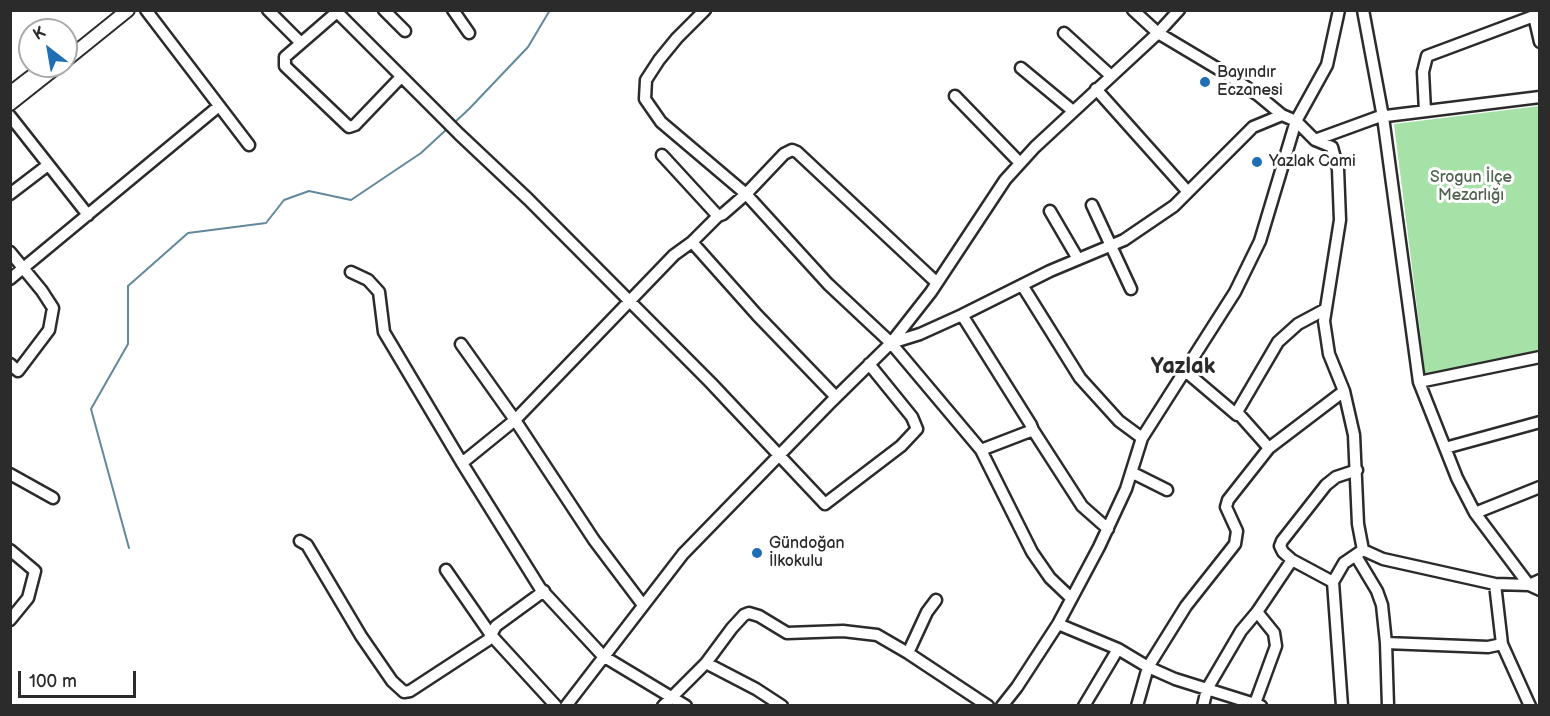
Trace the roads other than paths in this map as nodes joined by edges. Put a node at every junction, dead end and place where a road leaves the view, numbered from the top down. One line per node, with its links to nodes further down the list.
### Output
1 (116, 10): 18 (main road)
2 (128, 10): 21 (main road)
3 (146, 10): 32 (street)
4 (268, 10): 20 (street)
5 (384, 10): 14 (street)
6 (453, 10): 15 (street)
7 (705, 10): 46 (street)
8 (1133, 10): 17 (street)
9 (1179, 10): 17 (street)
10 (1339, 10): 38 (street)
11 (1363, 10): 37 (street)
12 (336, 11): 20 (street); 24 (street)
13 (1537, 14): 19 (street); 34 (street)
14 (405, 31)
15 (469, 33)
16 (1064, 33): 23 (street)
17 (1158, 33): 23 (street); 35 (street)
18 (78, 40)
19 (1539, 42)
20 (301, 43): 24 (street)
21 (78, 50)
22 (1021, 68): 33 (street)
23 (1110, 75): 27 (street)
24 (401, 77): 61 (street)
25 (29, 78): 28 (main road)
26 (43, 78): 31 (main road)
27 (1096, 89): 33 (street); 44 (street)
28 (10, 93)
29 (955, 96): 42 (street)
30 (1539, 98): 34 (street)
31 (10, 104)
32 (219, 106): 40 (street); 49 (street)
33 (1073, 111): 42 (street)
34 (1425, 111): 37 (street)
35 (1282, 115): 38 (street); 44 (street)
36 (10, 116): 43 (street)
37 (1383, 117): 39 (street); 70 (street)
38 (1296, 121): 39 (street); 69 (street)
39 (1316, 140): 62 (street)
40 (249, 145)
41 (662, 155): 50 (street)
42 (1020, 163): 58 (street)
43 (48, 165): 45 (street); 49 (street)
44 (1188, 192): 52 (street)
45 (10, 194)
46 (747, 194): 50 (street); 58 (street); 65 (street)
47 (1092, 205): 52 (street)
48 (1050, 211): 54 (street)
49 (88, 215): 55 (street)
50 (718, 216): 51 (street)
51 (692, 242): 61 (street); 72 (street)
52 (1111, 245): 54 (street); 60 (street)
53 (10, 252): 55 (street)
54 (1078, 259): 59 (street)
55 (25, 268): 57 (street); 67 (street)
56 (351, 272): 82 (street)
57 (10, 279)
58 (937, 283): 65 (street)
59 (1022, 285): 63 (street); 77 (street)
60 (1131, 289)
61 (629, 301): 74 (street); 81 (street)
62 (1326, 309): 71 (street); 73 (street)
63 (962, 315): 65 (street); 76 (street)
64 (461, 344): 74 (street)
65 (891, 344): 68 (street); 80 (street)
66 (1539, 357): 70 (street)
67 (10, 364)
68 (869, 364): 72 (street); 81 (street)
69 (1184, 370): 73 (street); 77 (street)
70 (1419, 382): 79 (street)
71 (1344, 391): 78 (street); 83 (street)
72 (836, 397): 81 (street)
73 (1237, 412): 78 (street)
74 (515, 420): 82 (street); 103 (street)
75 (1539, 422): 79 (street)
76 (1033, 430): 80 (street); 90 (street)
77 (1142, 438): 84 (street)
78 (1269, 448): 114 (street)
79 (1444, 448): 89 (street)
80 (981, 450): 101 (street)
81 (779, 456): 103 (street)
82 (462, 463): 100 (street)
83 (1357, 470): 93 (street); 94 (street)
84 (1132, 473): 87 (street); 90 (street)
85 (10, 474): 88 (street)
86 (1539, 487): 89 (street)
87 (1167, 490)
88 (53, 498)
89 (1475, 513): 99 (street)
90 (1108, 529): 101 (street)
91 (300, 541): 107 (street)
92 (10, 550): 105 (street)
93 (1360, 553): 97 (street); 98 (street); 108 (street)
94 (1292, 560): 97 (street); 104 (street)
95 (446, 570): 107 (street)
96 (1539, 580): 99 (street)
97 (1333, 582): 130 (street)
98 (1495, 584): 99 (street); 109 (street)
99 (1534, 588)
100 (544, 591): 107 (street); 112 (street)
101 (1071, 597): 106 (street)
102 (936, 600): 111 (street)
103 (644, 605): 112 (street)
104 (1257, 612): 116 (street); 129 (street)
105 (10, 620)
106 (1058, 624): 110 (street); 115 (street)
107 (491, 635): 118 (street)
108 (1386, 643): 109 (street); 131 (street)
109 (1502, 644): 132 (street)
110 (1118, 649): 114 (street); 126 (street)
111 (908, 653): 113 (street); 123 (street)
112 (603, 656): 117 (street); 119 (street)
113 (706, 663): 117 (street); 122 (street)
114 (1148, 667): 116 (street); 127 (street)
115 (1017, 687): 124 (street); 125 (street)
116 (1207, 689): 128 (street); 129 (street)
117 (671, 697): 120 (street); 121 (street)
118 (556, 705)
119 (566, 705)
120 (663, 705)
121 (686, 705)
122 (782, 705)
123 (988, 705)
124 (1002, 705)
125 (1013, 705)
126 (1084, 705)
127 (1137, 705)
128 (1203, 705)
129 (1257, 705)
130 (1342, 705)
131 (1389, 705)
132 (1530, 705)

